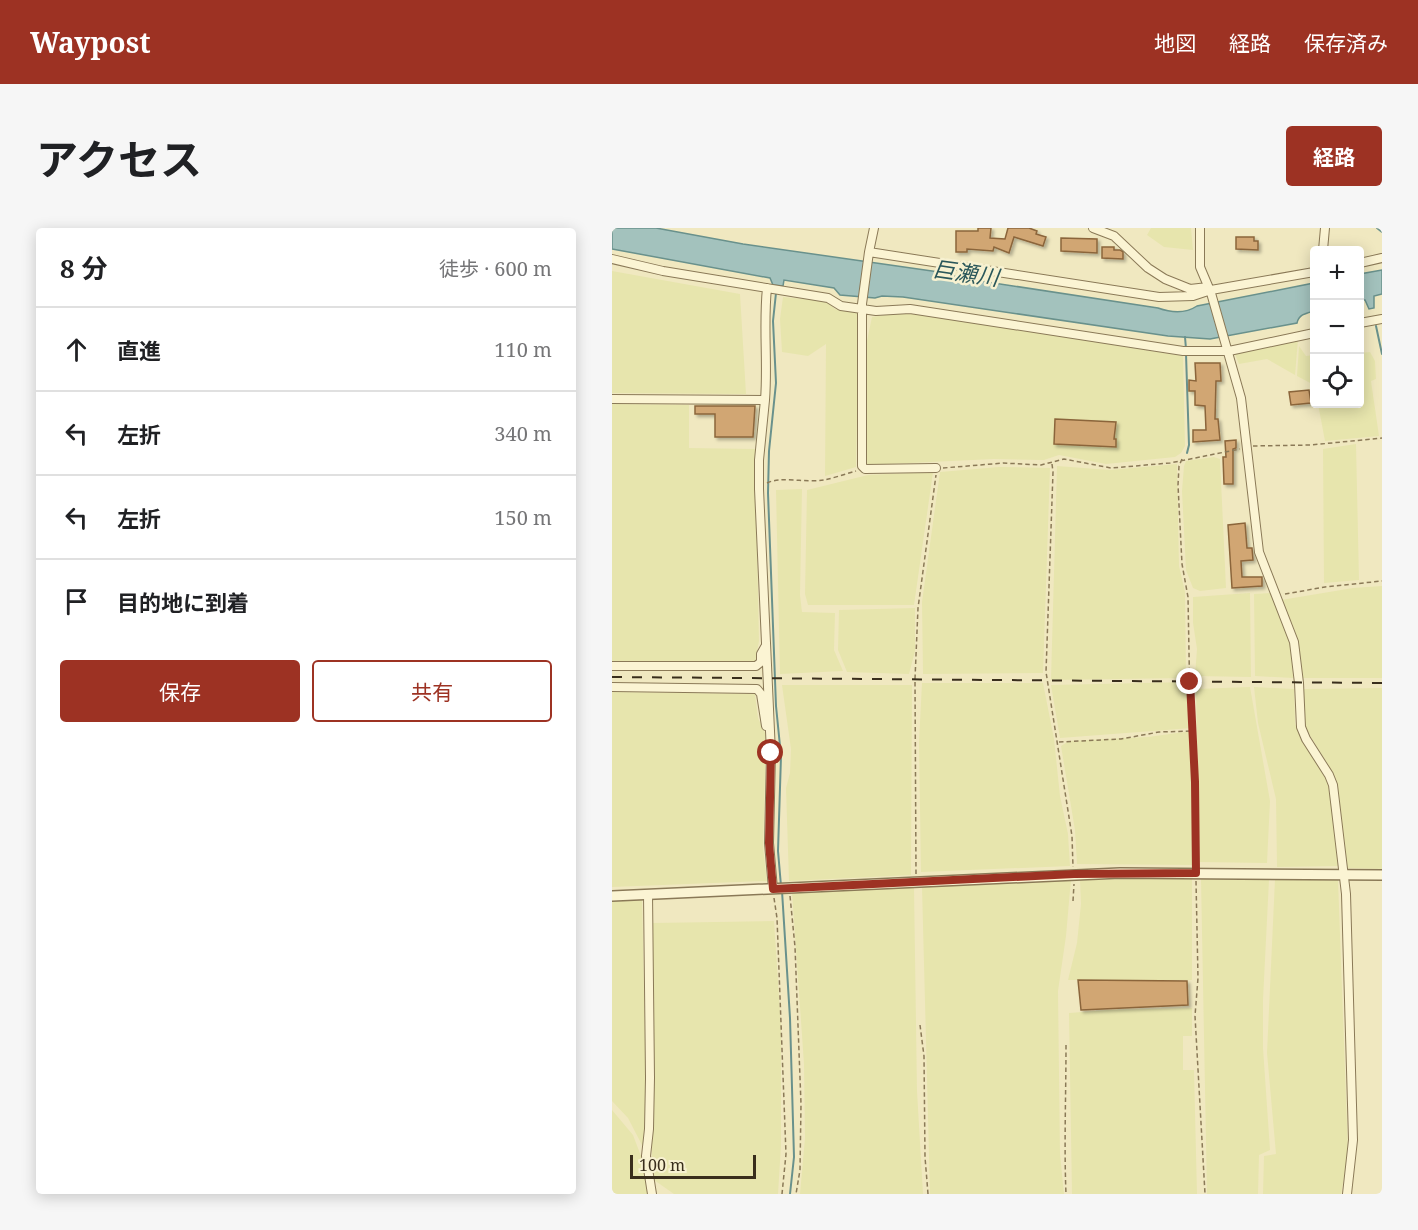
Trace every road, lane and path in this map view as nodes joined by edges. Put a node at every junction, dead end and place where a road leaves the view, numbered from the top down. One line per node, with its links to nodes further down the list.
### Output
1 (874, 228): 6 (street)
2 (1093, 228): 12 (street)
3 (1200, 228): 12 (street)
4 (1325, 228): 5 (street)
5 (1323, 246)
6 (869, 254): 12 (street); 13 (street)
7 (1382, 258): 9 (street)
8 (612, 259): 11 (street)
9 (1364, 262)
10 (1310, 273): 12 (street)
11 (769, 288): 13 (street); 19 (street)
12 (1210, 290): 17 (street)
13 (862, 307): 17 (street); 24 (street)
14 (1382, 319): 15 (street)
15 (1364, 322)
16 (1310, 334): 17 (street)
17 (1228, 349): 21 (street)
18 (612, 399): 19 (street)
19 (765, 400): 29 (street)
20 (1382, 438): 21 (path)
21 (1247, 447): 22 (path); 28 (street)
22 (1182, 459): 23 (path); 32 (path)
23 (1052, 463): 25 (path); 34 (path)
24 (862, 468): 25 (street); 26 (path)
25 (936, 468): 39 (path)
26 (762, 486)
27 (1382, 581): 28 (path)
28 (1276, 595): 37 (street)
29 (765, 647): 30 (street); 33 (street)
30 (612, 666)
31 (612, 687): 33 (street)
32 (1192, 731): 34 (path); 35 (path)
33 (770, 736): 41 (street)
34 (1058, 742): 36 (path)
35 (1196, 873): 36 (street); 37 (street); 52 (path)
36 (1074, 874): 39 (street); 44 (path)
37 (1344, 875): 38 (street); 53 (street)
38 (1382, 875)
39 (917, 882): 40 (street)
40 (789, 888): 41 (street); 49 (path)
41 (774, 889): 42 (street); 48 (path)
42 (648, 894): 43 (street); 47 (street)
43 (612, 896)
44 (1073, 901)
45 (920, 1025): 50 (path)
46 (1066, 1045): 51 (path)
47 (652, 1194)
48 (782, 1194)
49 (796, 1194)
50 (928, 1194)
51 (1066, 1194)
52 (1205, 1194)
53 (1347, 1194)

